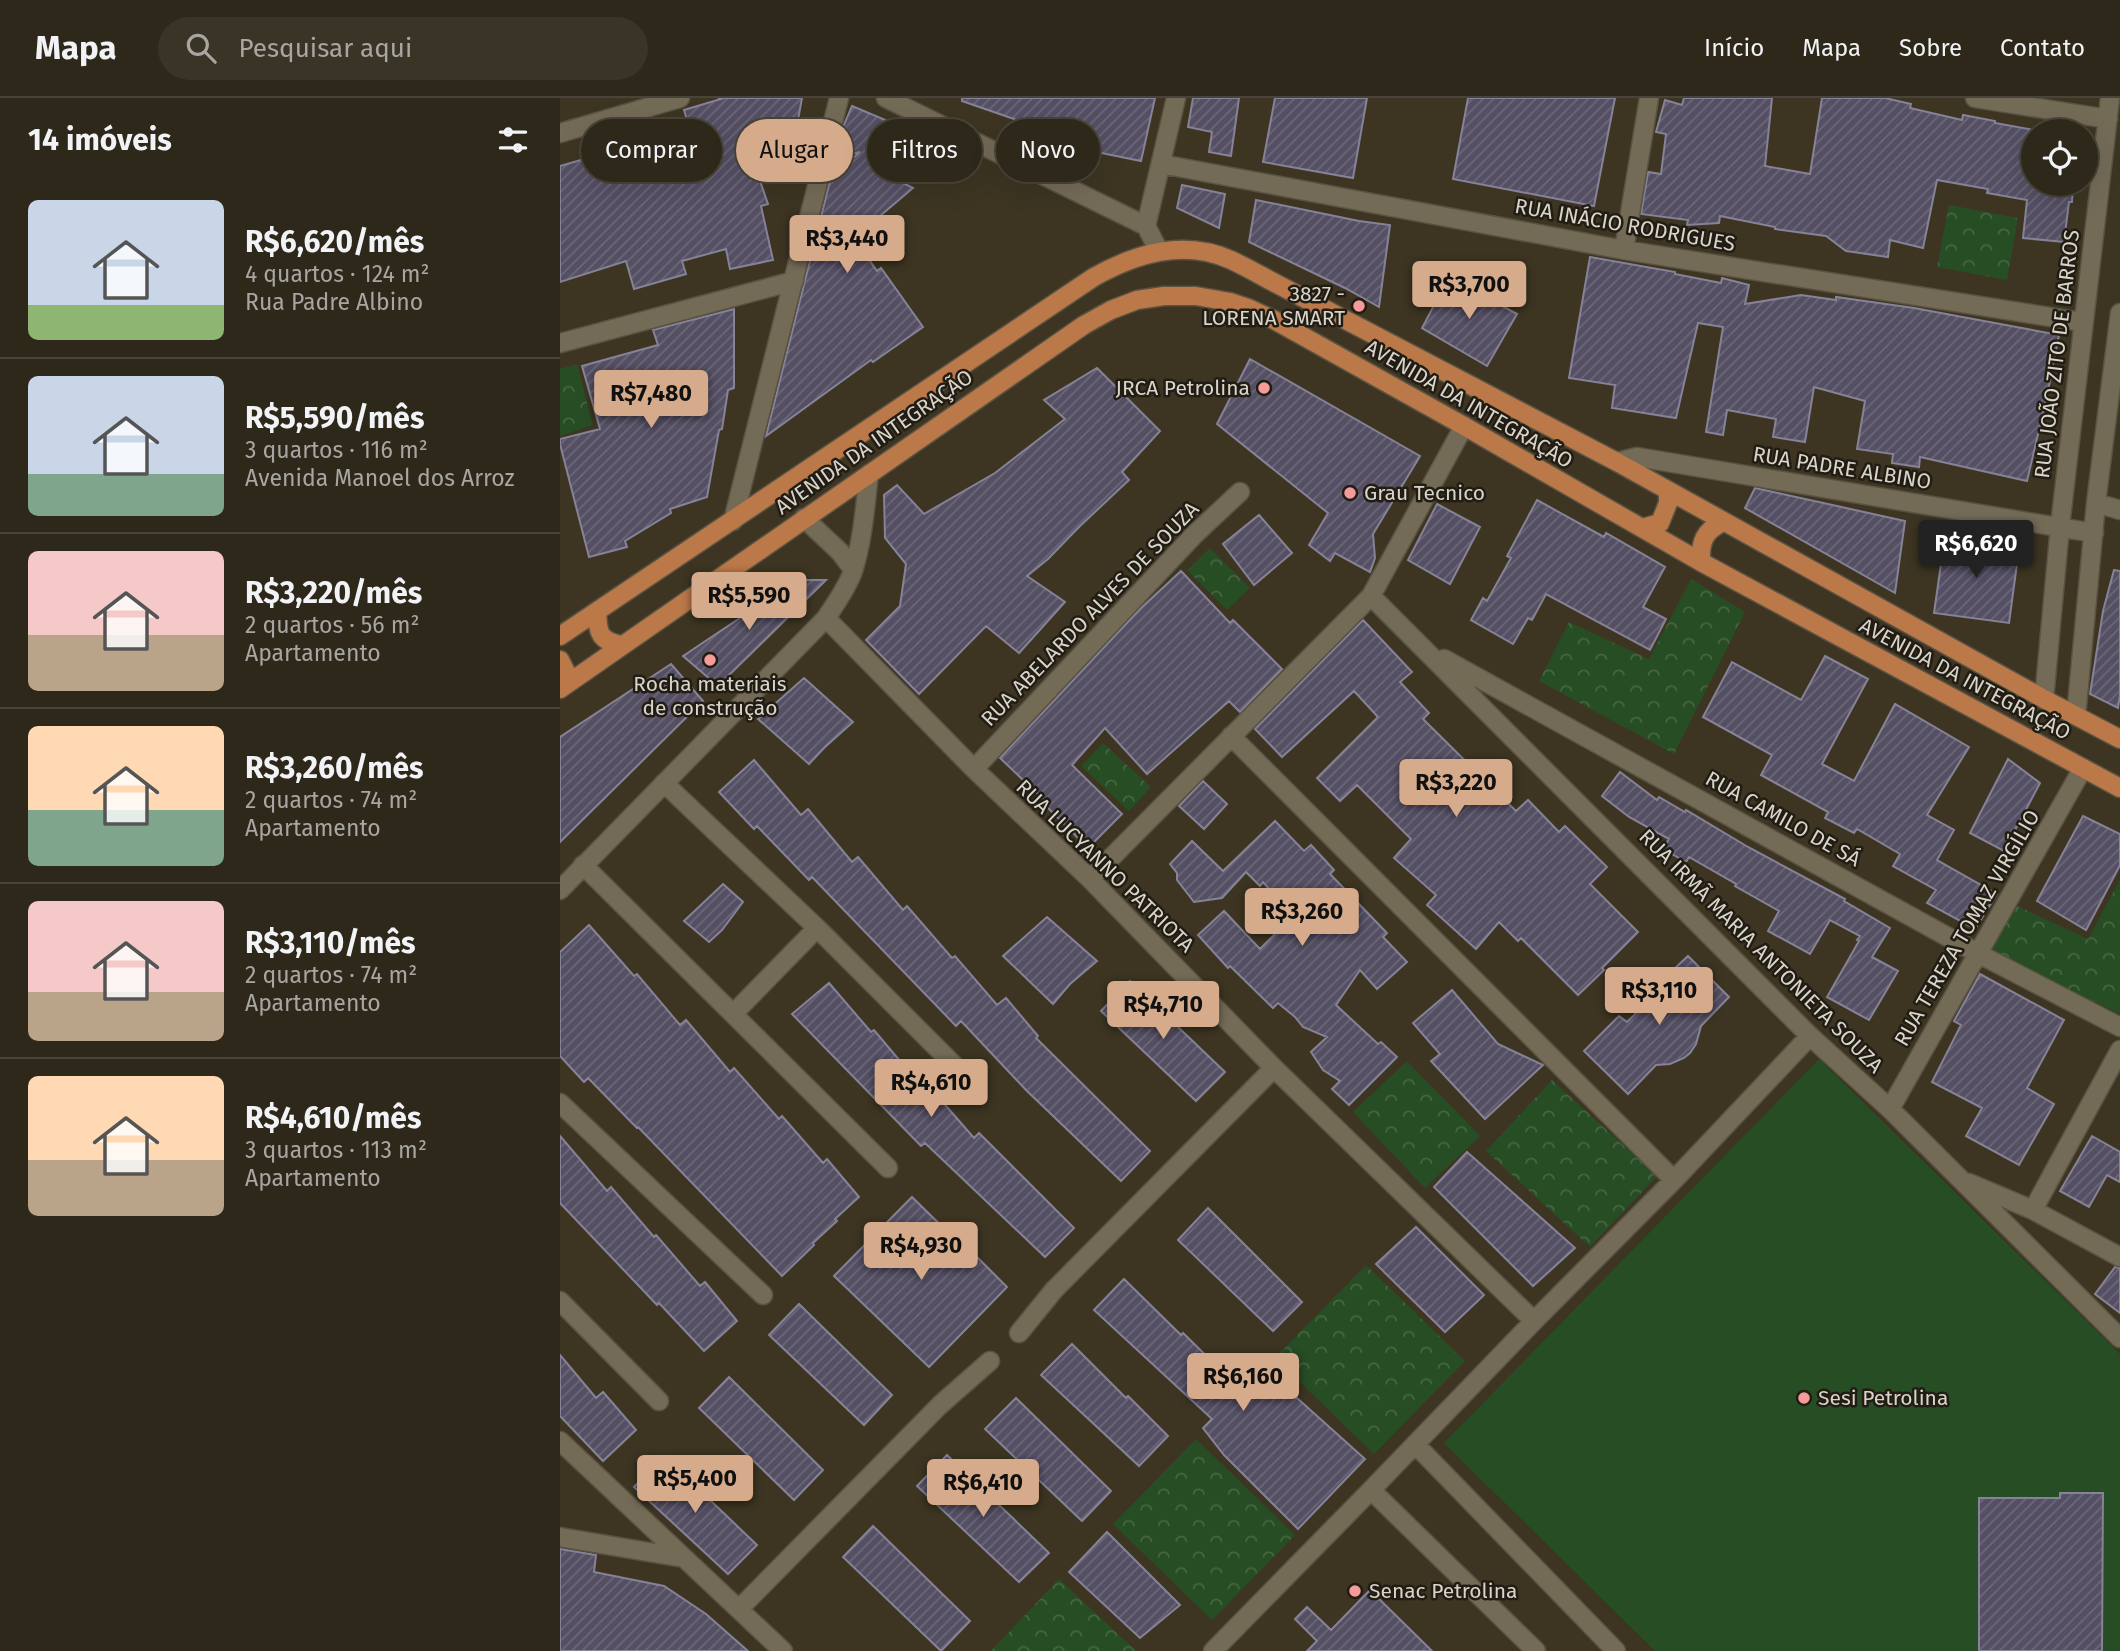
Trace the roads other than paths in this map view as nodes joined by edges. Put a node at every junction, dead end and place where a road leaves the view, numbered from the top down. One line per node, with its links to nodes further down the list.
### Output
1 (680, 98): 9 (street)
2 (839, 98): 14 (street)
3 (886, 98): 11 (street)
4 (1176, 98): 10 (street)
5 (1649, 98): 12 (street)
6 (1975, 98): 8 (street)
7 (2109, 98): 8 (street, RUA JOÃO ZITO DE BARROS)
8 (2108, 119): 16 (street, RUA JOÃO ZITO DE BARROS)
9 (560, 133)
10 (1161, 164): 11 (street); 12 (street, RUA INÁCIO RODRIGUES)
11 (1146, 226): 13 (street)
12 (1623, 250): 16 (street, RUA INÁCIO RODRIGUES)
13 (1159, 251): 19 (main road, AVENIDA DA INTEGRAÇÃO); 26 (main road, AVENIDA DA INTEGRAÇÃO)
14 (794, 281): 17 (street); 26 (street)
15 (2120, 313): 23 (street)
16 (2082, 322): 28 (street, RUA JOÃO ZITO DE BARROS)
17 (560, 343)
18 (1464, 426): 20 (main road, AVENIDA DA INTEGRAÇÃO); 29 (main road, AVENIDA DA INTEGRAÇÃO); 33 (street)
19 (1617, 462): 21 (main road, AVENIDA DA INTEGRAÇÃO); 28 (street, RUA PADRE ALBINO)
20 (869, 474): 25 (main road, AVENIDA DA INTEGRAÇÃO); 32 (street)
21 (1668, 491): 27 (main road, AVENIDA DA INTEGRAÇÃO); 29 (main road)
22 (1240, 492): 46 (street, RUA ABELARDO ALVES DE SOUZA)
23 (2096, 503): 24 (street); 30 (street)
24 (2120, 510)
25 (804, 518): 32 (street); 37 (main road, AVENIDA DA INTEGRAÇÃO)
26 (733, 521): 34 (main road, AVENIDA DA INTEGRAÇÃO)
27 (1723, 522): 31 (main road); 41 (main road, AVENIDA DA INTEGRAÇÃO)
28 (2060, 526): 30 (street, RUA PADRE ALBINO); 41 (street, RUA JOÃO ZITO DE BARROS)
29 (1642, 528): 31 (main road, AVENIDA DA INTEGRAÇÃO)
30 (2094, 533): 42 (street)
31 (1701, 562): 45 (main road, AVENIDA DA INTEGRAÇÃO)
32 (853, 569): 35 (street)
33 (1371, 596): 38 (street, RUA IRMÃ MARIA ANTONIETA SOUZA); 43 (street)
34 (597, 611): 36 (main road, AVENIDA DA INTEGRAÇÃO); 37 (main road)
35 (826, 618): 46 (street, RUA LUCYANNO PATRIOTA); 47 (street)
36 (560, 636)
37 (622, 645): 40 (main road, AVENIDA DA INTEGRAÇÃO)
38 (1425, 648): 53 (street, RUA CAMILO DE SÁ); 56 (street, RUA IRMÃ MARIA ANTONIETA SOUZA)
39 (560, 660): 40 (main road)
40 (564, 686)
41 (2044, 699): 42 (main road, AVENIDA DA INTEGRAÇÃO)
42 (2076, 716): 44 (main road, AVENIDA DA INTEGRAÇÃO)
43 (1231, 736): 50 (street); 63 (street)
44 (2120, 739)
45 (2083, 768): 48 (main road, AVENIDA DA INTEGRAÇÃO); 53 (street, RUA TEREZA TOMAZ VIRGÍLIO)
46 (974, 769): 50 (street, RUA LUCYANNO PATRIOTA)
47 (664, 783): 49 (street); 52 (street)
48 (2120, 788)
49 (583, 865): 51 (street); 54 (street)
50 (1090, 879): 58 (street, RUA LUCYANNO PATRIOTA)
51 (560, 890)
52 (817, 928): 54 (street); 59 (street)
53 (1977, 953): 55 (street, RUA CAMILO DE SÁ); 61 (street, RUA TEREZA TOMAZ VIRGÍLIO)
54 (733, 1014): 62 (street)
55 (2120, 1027)
56 (1810, 1037): 61 (street, RUA IRMÃ MARIA ANTONIETA SOUZA); 63 (street)
57 (2120, 1051): 65 (street)
58 (1274, 1068): 69 (street, RUA LUCYANNO PATRIOTA); 70 (street)
59 (975, 1086)
60 (560, 1103): 67 (street)
61 (1890, 1110): 64 (street, RUA IRMÃ MARIA ANTONIETA SOUZA)
62 (888, 1168)
63 (1674, 1180): 69 (street)
64 (1961, 1180): 65 (street); 71 (street, RUA IRMÃ MARIA ANTONIETA SOUZA)
65 (2033, 1210): 66 (street)
66 (2120, 1257)
67 (763, 1295)
68 (560, 1301): 73 (street)
69 (1534, 1321): 75 (street)
70 (1019, 1333)
71 (2120, 1338)
72 (990, 1361): 79 (street)
73 (659, 1401)
74 (560, 1441): 78 (street)
75 (1415, 1444): 76 (street); 83 (street)
76 (1371, 1490): 81 (street); 82 (street)
77 (560, 1537): 78 (street)
78 (684, 1558): 79 (street)
79 (739, 1609): 80 (street)
80 (783, 1651)
81 (1213, 1651)
82 (1536, 1651)
83 (1616, 1651)

